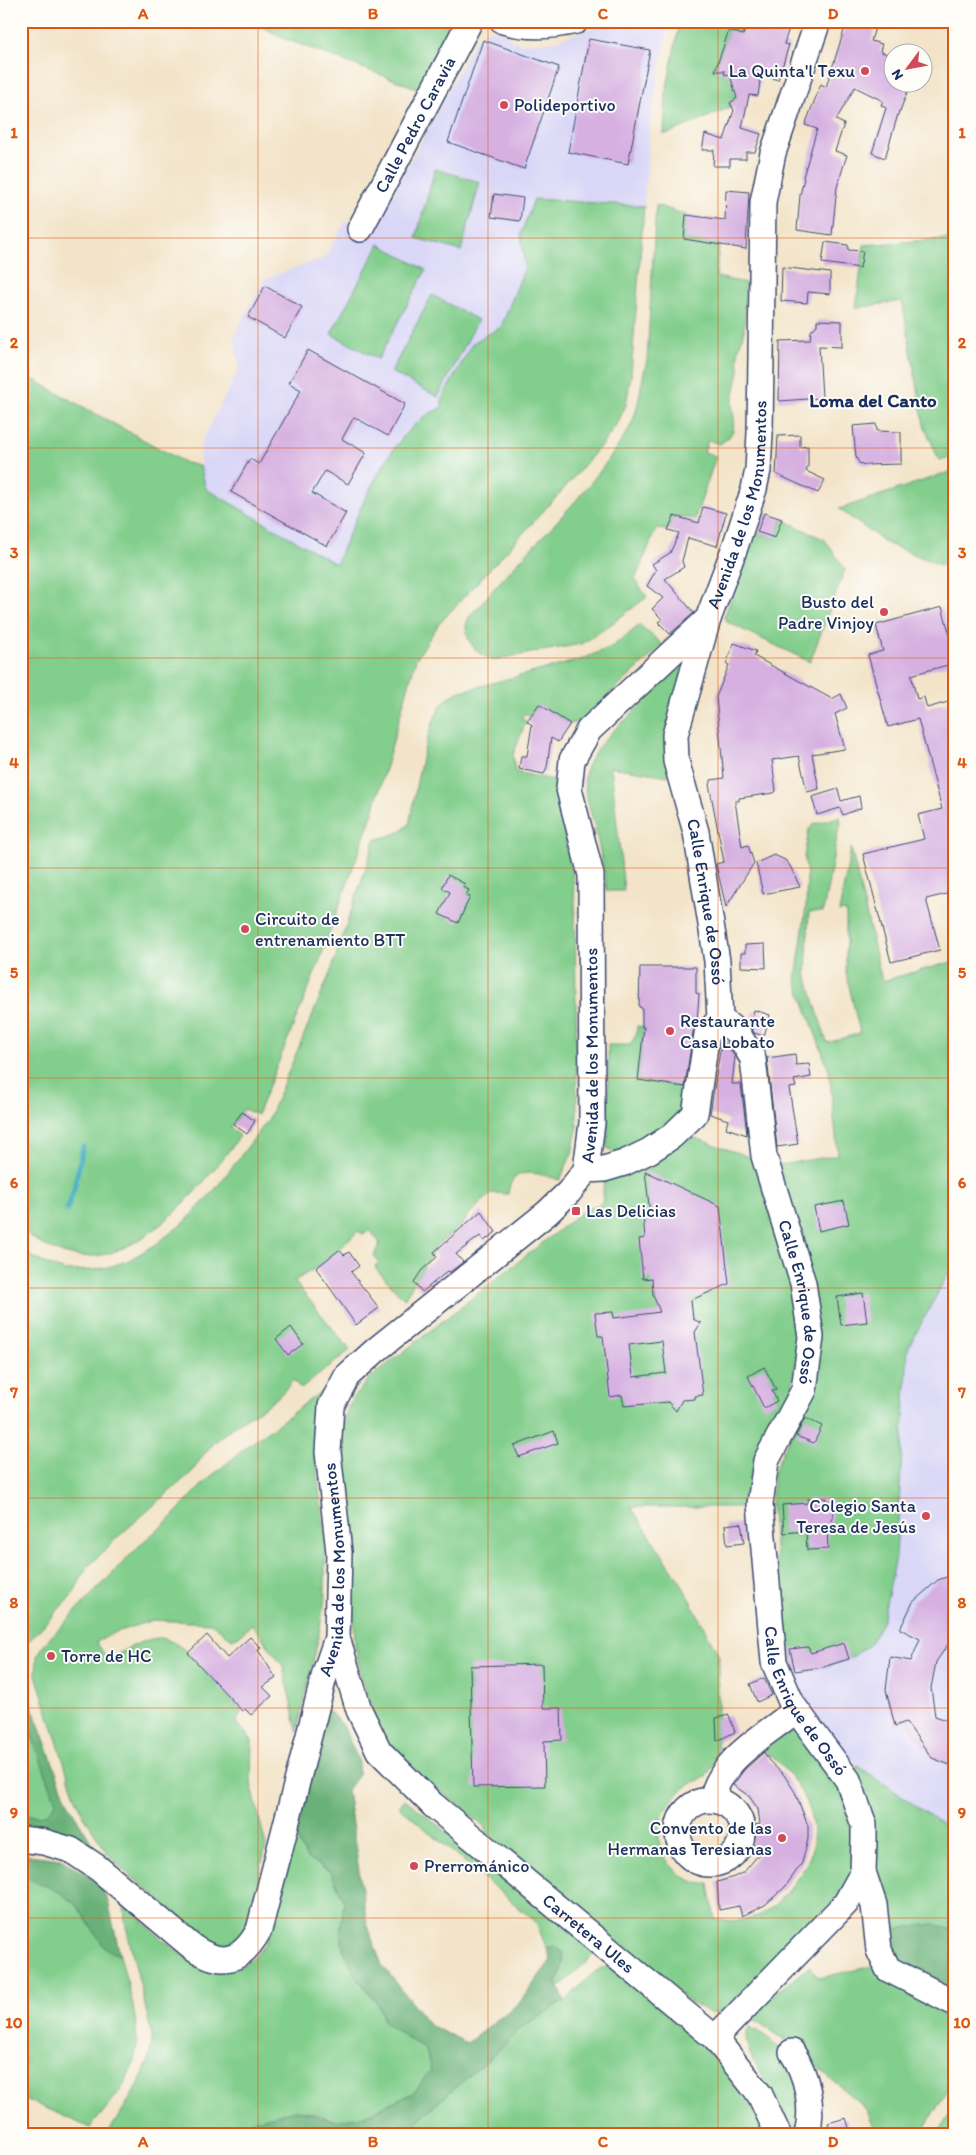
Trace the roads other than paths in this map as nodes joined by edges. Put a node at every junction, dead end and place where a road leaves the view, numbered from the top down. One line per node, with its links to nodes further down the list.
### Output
1 (470, 21): 5 (street, Calle Pedro Caravia)
2 (503, 21): 3 (street)
3 (576, 21)
4 (818, 21): 6 (street, Avenida de los Monumentos)
5 (360, 229)
6 (708, 619): 7 (street, Calle Enrique de Ossó); 8 (street, Avenida de los Monumentos)
7 (720, 1018): 8 (street); 10 (street, Calle Enrique de Ossó)
8 (586, 1170): 9 (street, Avenida de los Monumentos)
9 (337, 1638): 12 (street, Avenida de los Monumentos); 15 (street, Carretera Ules)
10 (796, 1710): 11 (street); 13 (street, Calle Enrique de Ossó)
11 (712, 1800)
12 (21, 1839)
13 (863, 1872): 14 (street); 15 (street, Calle Enrique de Ossó)
14 (955, 2003)
15 (715, 2038): 17 (street, Carretera Ules)
16 (792, 2052): 18 (street)
17 (778, 2134)
18 (806, 2134)

